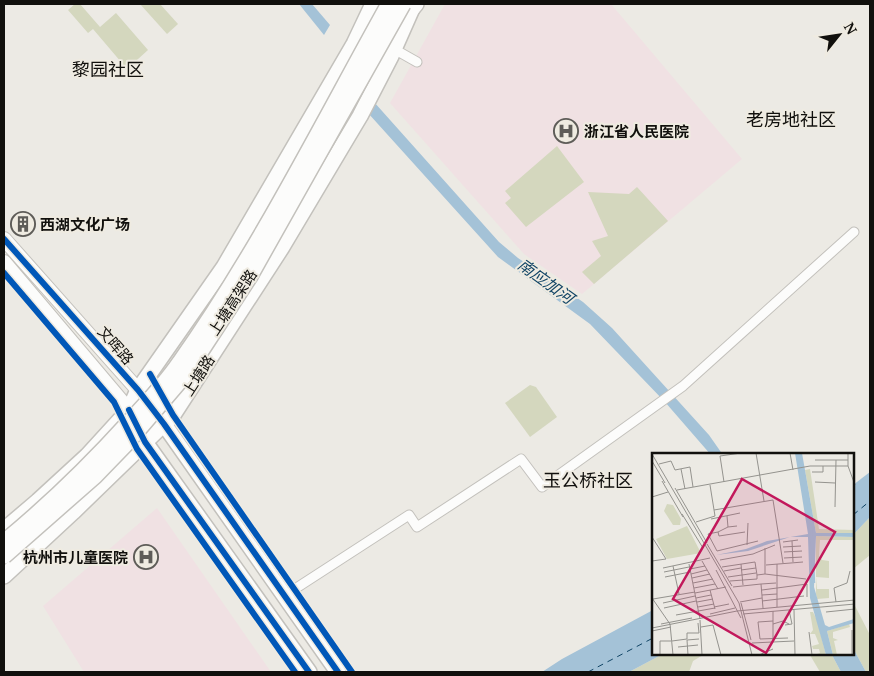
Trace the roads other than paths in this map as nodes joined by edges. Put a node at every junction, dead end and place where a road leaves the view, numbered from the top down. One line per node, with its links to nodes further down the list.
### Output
1 (373, 4): 9 (main road)
2 (390, 4): 14 (main road, 上塘高架路, bridge)
3 (413, 5): 4 (main road, 上塘路); 15 (main road, 上塘高架路, bridge)
4 (394, 48): 5 (street); 11 (main road, 上塘路)
5 (418, 62)
6 (854, 232): 17 (street)
7 (4, 239): 9 (main road, 文晖路)
8 (4, 262): 10 (main road)
9 (138, 390): 10 (main road); 11 (main road, 文晖路)
10 (129, 410): 12 (main road); 13 (main road)
11 (164, 424): 12 (main road, 上塘路); 17 (main road, 文晖路)
12 (145, 442): 16 (main road, 上塘路); 18 (main road)
13 (4, 530)
14 (4, 542)
15 (4, 556)
16 (4, 576)
17 (284, 596): 19 (main road, 文晖路)
18 (309, 672)
19 (338, 672)

